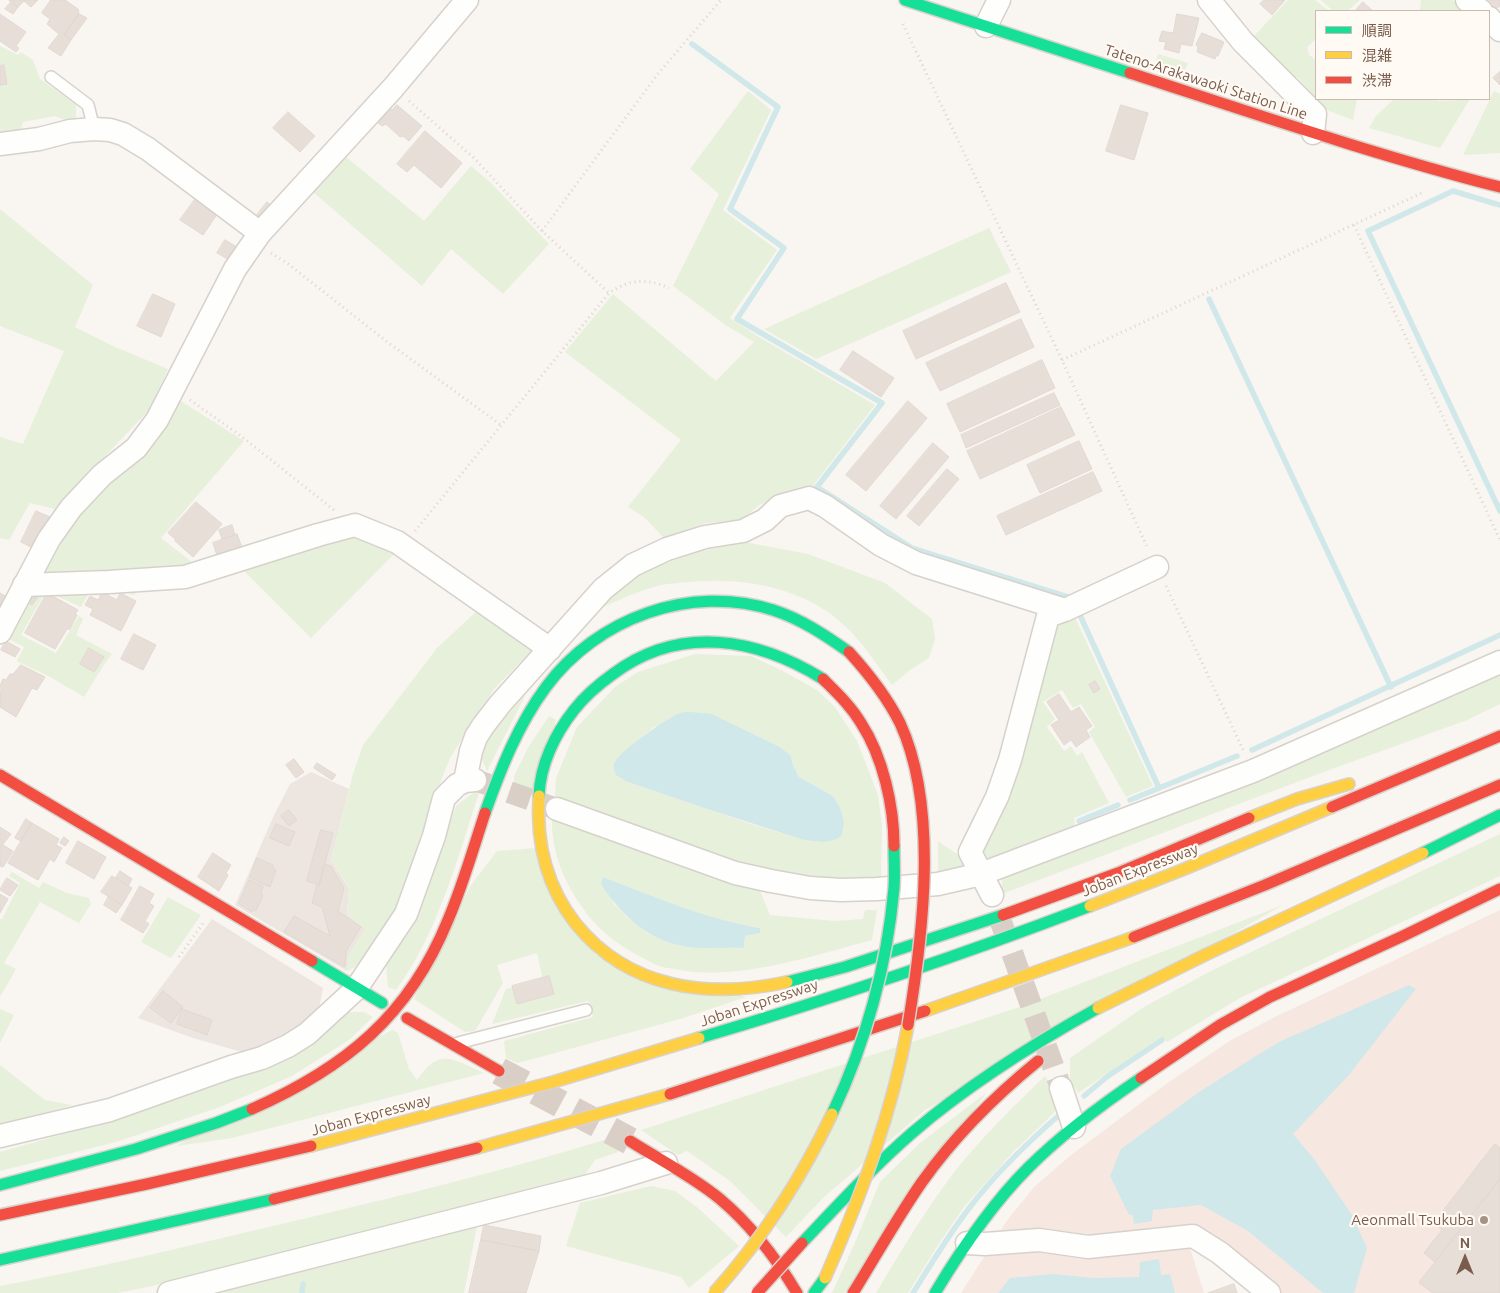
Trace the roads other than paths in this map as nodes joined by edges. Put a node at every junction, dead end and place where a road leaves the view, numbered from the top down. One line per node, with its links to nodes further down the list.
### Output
1 (467, 0): 15 (street)
2 (905, 0): 8 (main road, Tateno-Arakawaoki Station Line)
3 (999, 0): 8 (street)
4 (1209, 0): 12 (street)
5 (1467, 0): 6 (street)
6 (1480, 10)
7 (1490, 19): 9 (street)
8 (986, 26): 12 (main road, Tateno-Arakawaoki Station Line)
9 (1500, 30)
10 (51, 77): 11 (lane)
11 (94, 129): 13 (street); 15 (street)
12 (1313, 133): 14 (main road, Tateno-Arakawaoki Station Line)
13 (0, 144)
14 (1500, 187)
15 (257, 237): 17 (street)
16 (1156, 567): 18 (street)
17 (24, 585): 19 (street); 20 (street)
18 (1065, 610): 20 (street); 28 (street)
19 (0, 632)
20 (550, 649): 31 (street)
21 (1500, 662): 28 (street)
22 (1500, 736): 23 (main road, Joban Expressway)
23 (1475, 747): 46 (main road, Joban Expressway); 50 (main road, bridge)
24 (0, 774): 31 (main road)
25 (1500, 785): 48 (main road)
26 (557, 809): 28 (street)
27 (1500, 815): 32 (main road)
28 (981, 874): 30 (street)
29 (1500, 889): 41 (main road)
30 (992, 895)
31 (356, 988): 33 (main road); 42 (street)
32 (1129, 993): 36 (main road); 51 (main road, bridge)
33 (382, 1003)
34 (586, 1010): 37 (lane)
35 (407, 1018): 37 (main road)
36 (1068, 1038)
37 (454, 1044): 39 (main road)
38 (1048, 1053): 54 (main road)
39 (499, 1071)
40 (1061, 1088): 41 (street)
41 (1074, 1127): 47 (main road)
42 (0, 1136)
43 (630, 1141): 44 (main road)
44 (666, 1163): 49 (street); 52 (main road)
45 (0, 1185): 53 (main road, bridge)
46 (0, 1215)
47 (967, 1244): 55 (main road); 56 (street)
48 (0, 1260)
49 (168, 1293)
50 (714, 1293)
51 (757, 1293)
52 (797, 1293)
53 (816, 1293)
54 (853, 1293)
55 (935, 1293)
56 (1269, 1293)

